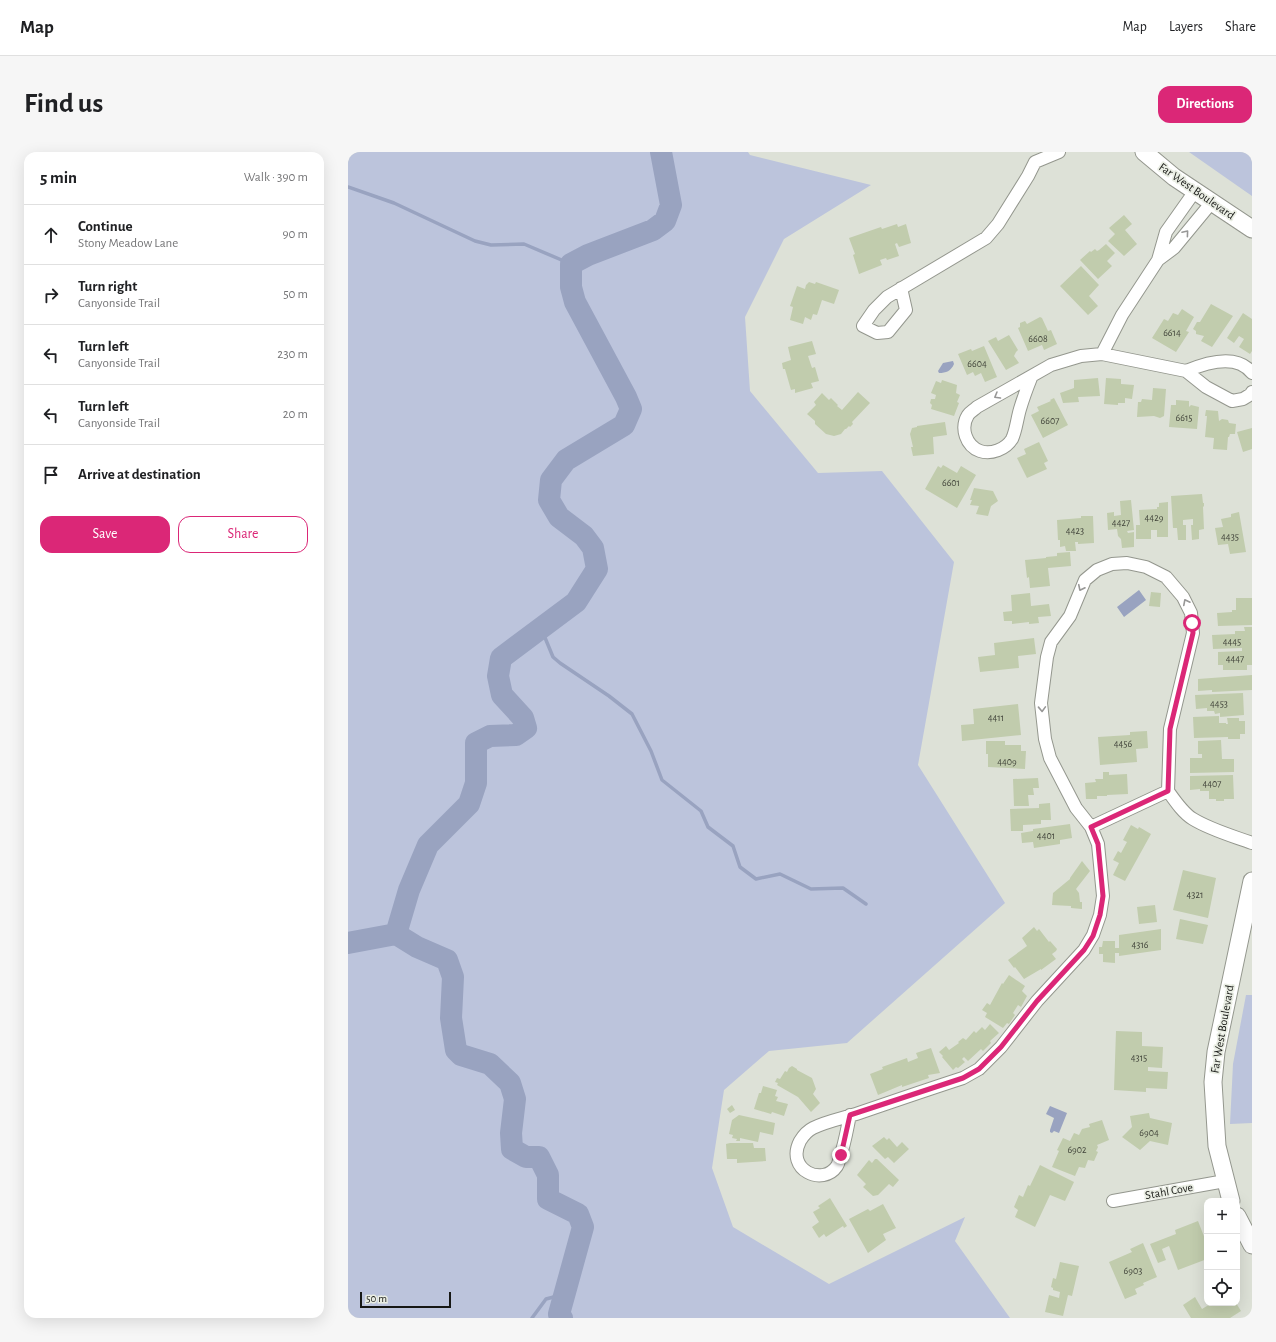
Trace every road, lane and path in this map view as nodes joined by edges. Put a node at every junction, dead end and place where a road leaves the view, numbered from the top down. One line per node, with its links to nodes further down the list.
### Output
1 (1059, 152): 7 (street)
2 (1144, 152): 3 (street, Far West Boulevard)
3 (1195, 191): 4 (street, Far West Boulevard); 6 (street)
4 (1212, 202): 5 (street, Far West Boulevard); 6 (street, one-way to 4)
5 (1252, 229)
6 (1158, 260): 8 (street)
7 (901, 288)
8 (1102, 354): 9 (street); 11 (street)
9 (1186, 371): 10 (street); 12 (street)
10 (1252, 373)
11 (1031, 378): 11 (street, one-way to 11)
12 (1252, 392)
13 (1168, 791): 14 (street); 14 (street, one-way to 14); 15 (street)
14 (1091, 827): 17 (street)
15 (1252, 843)
16 (1252, 881): 18 (street, Far West Boulevard)
17 (850, 1115): 17 (street)
18 (1225, 1181): 19 (street, Far West Boulevard); 20 (street, Stahl Cove)
19 (1230, 1198)
20 (1113, 1201)
21 (1240, 1222): 22 (street)
22 (1252, 1245)

